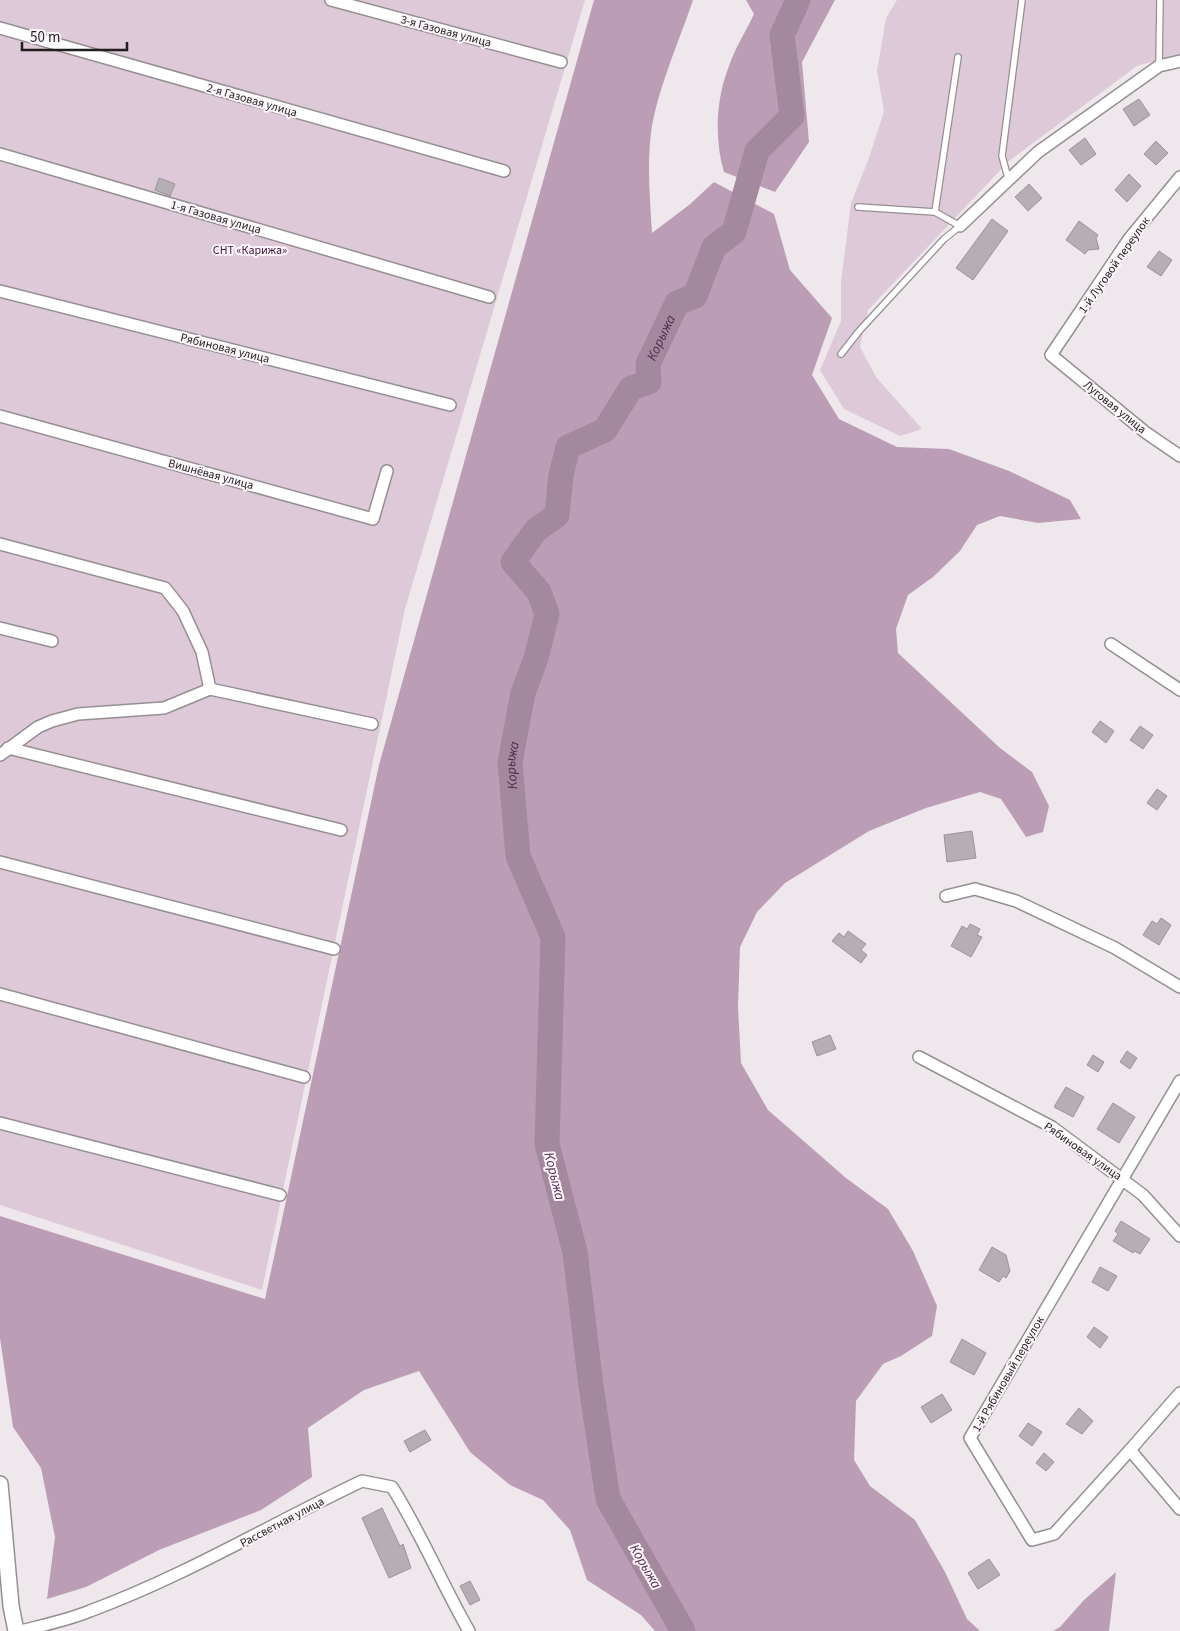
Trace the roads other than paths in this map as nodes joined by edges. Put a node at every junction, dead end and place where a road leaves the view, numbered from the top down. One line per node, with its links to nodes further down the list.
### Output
1 (331, 0): 7 (street, 3-я Газовая улица)
2 (1022, 0): 12 (lane)
3 (1160, 0): 8 (lane)
4 (0, 28): 10 (street, 2-я Газовая улица)
5 (958, 57): 14 (lane)
6 (1180, 61): 8 (street)
7 (560, 62)
8 (1159, 66): 12 (street)
9 (0, 154): 17 (street, 1-я Газовая улица)
10 (504, 171)
11 (1180, 177): 19 (street, 1-й Луговой переулок)
12 (1008, 178): 15 (street)
13 (858, 207): 14 (lane)
14 (935, 212): 15 (lane)
15 (960, 226): 18 (lane)
16 (0, 290): 20 (street, Рябиновая улица)
17 (489, 297)
18 (841, 354)
19 (1051, 355): 22 (street, Луговая улица)
20 (450, 405)
21 (0, 416): 23 (street, Вишнёвая улица)
22 (1180, 456)
23 (387, 471)
24 (0, 544): 28 (street)
25 (0, 628): 26 (street)
26 (52, 642)
27 (1111, 644): 29 (street)
28 (210, 689): 30 (street); 31 (street)
29 (1180, 690)
30 (372, 724)
31 (4, 751): 32 (street)
32 (341, 830)
33 (0, 862): 35 (street)
34 (946, 896): 36 (street)
35 (334, 949)
36 (1180, 987)
37 (0, 994): 39 (street)
38 (919, 1057): 42 (street, Рябиновая улица)
39 (304, 1077)
40 (1180, 1081): 42 (street)
41 (0, 1123): 43 (street)
42 (1123, 1178): 44 (street, Рябиновая улица); 46 (street, 1-й Рябиновый переулок)
43 (280, 1195)
44 (1180, 1236)
45 (1180, 1393): 46 (street)
46 (1130, 1450): 48 (street)
47 (0, 1484): 49 (street)
48 (1180, 1509)
49 (16, 1631)
50 (20, 1631): 51 (street, Рассветная улица)
51 (469, 1631)

